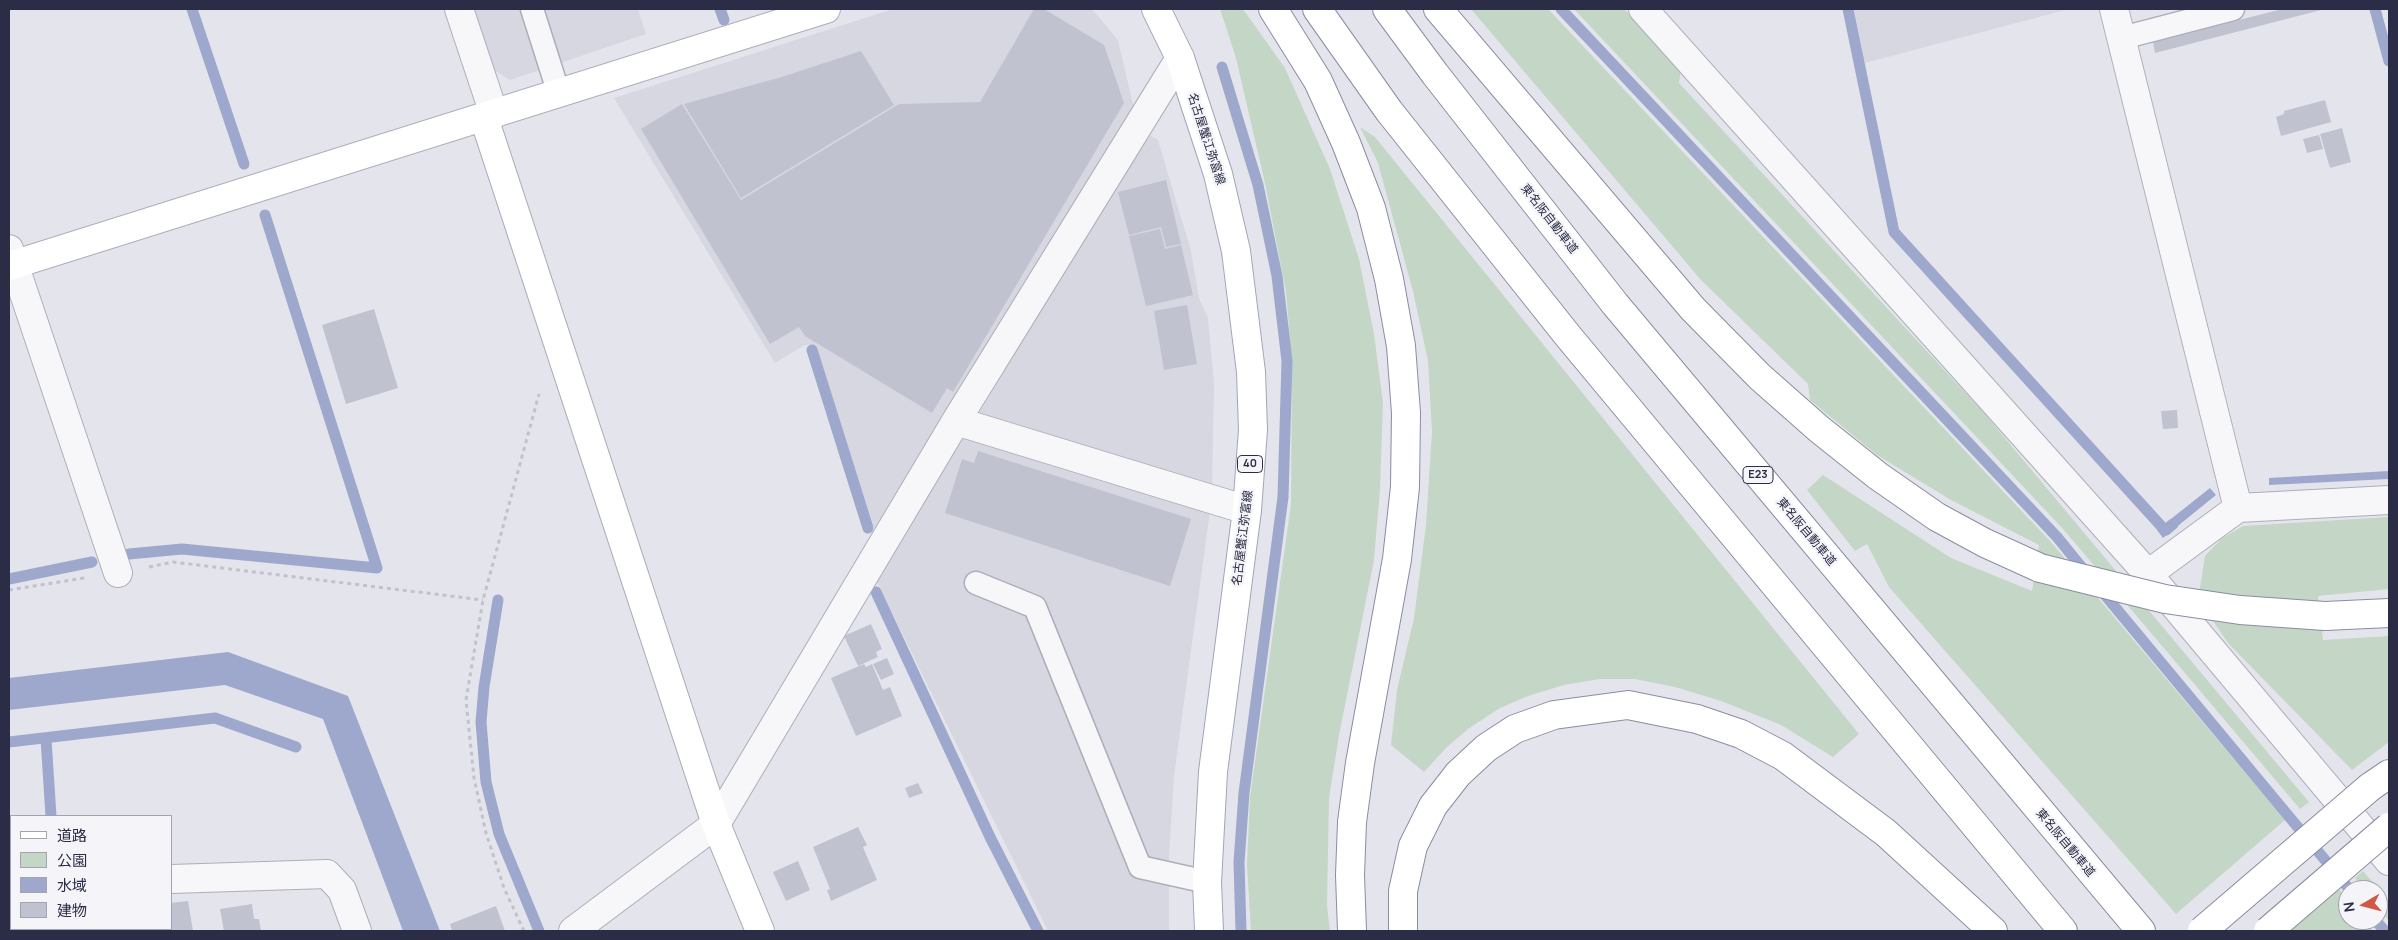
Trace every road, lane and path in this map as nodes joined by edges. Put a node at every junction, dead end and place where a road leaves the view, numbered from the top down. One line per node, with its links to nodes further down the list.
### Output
1 (459, 9): 15 (street)
2 (532, 9): 14 (lane)
3 (826, 9): 14 (main road)
4 (1156, 9): 13 (main road, 名古屋蟹江弥富線 / 40)
5 (1272, 9): 39 (main road)
6 (1317, 9): 42 (main road)
7 (1387, 9): 43 (main road, 東名阪自動車道 / E23)
8 (1438, 9): 27 (main road, bridge)
9 (1643, 9): 23 (street)
10 (2114, 9): 12 (street)
11 (2233, 9): 12 (lane)
12 (2122, 38): 20 (street)
13 (1180, 58): 18 (street); 21 (main road, 名古屋蟹江弥富線 / 40)
14 (559, 94): 15 (main road)
15 (489, 116): 16 (main road); 29 (main road)
16 (10, 260): 22 (street)
17 (540, 392): 26 (path)
18 (956, 421): 21 (street); 29 (street)
19 (2389, 500): 20 (street)
20 (2238, 508): 23 (street)
21 (1247, 510): 33 (main road, 名古屋蟹江弥富線 / 40)
22 (118, 573): 25 (path); 26 (path)
23 (2148, 574): 31 (street)
24 (976, 583): 33 (lane)
25 (9, 590)
26 (483, 600): 35 (path)
27 (2389, 613)
28 (2380, 781): 44 (main road, bridge)
29 (716, 824): 36 (street); 37 (main road)
30 (2389, 827): 45 (main road, bridge)
31 (2389, 861)
32 (172, 879): 34 (street)
33 (1207, 882): 38 (main road, 名古屋蟹江弥富線 / 40)
34 (357, 931)
35 (524, 931)
36 (573, 931)
37 (760, 931)
38 (1209, 931)
39 (1352, 931)
40 (1403, 931): 41 (main road)
41 (1993, 931)
42 (2063, 931)
43 (2140, 931)
44 (2202, 931)
45 (2268, 931)

